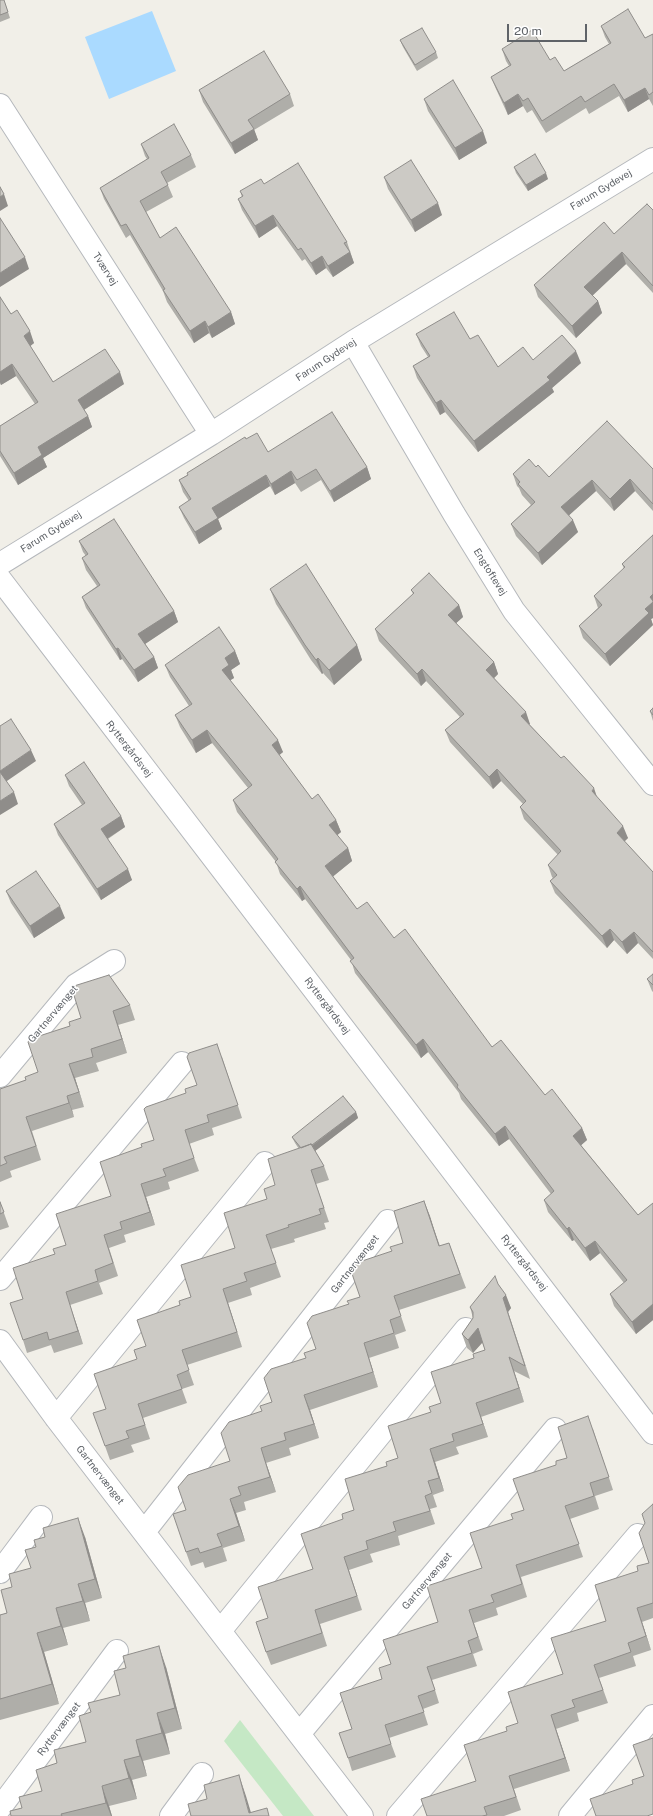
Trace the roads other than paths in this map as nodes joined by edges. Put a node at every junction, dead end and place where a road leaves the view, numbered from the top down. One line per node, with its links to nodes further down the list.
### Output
1 (0, 105): 4 (street, Tværvej)
2 (653, 160): 3 (street, Farum Gydevej)
3 (353, 342): 4 (street, Farum Gydevej); 7 (street, Engtoftevej)
4 (211, 434): 5 (street, Farum Gydevej)
5 (0, 564)
6 (0, 579): 18 (street, Ryttergårdsvej)
7 (653, 784)
8 (114, 961): 10 (street, Gartnervænget)
9 (182, 1062): 13 (street)
10 (0, 1076)
11 (265, 1163): 16 (street)
12 (388, 1221): 20 (street, Gartnervænget)
13 (0, 1279)
14 (466, 1329): 23 (street)
15 (0, 1341): 16 (street, Gartnervænget)
16 (56, 1418): 20 (street, Gartnervænget)
17 (555, 1429): 26 (street, Gartnervænget)
18 (653, 1433)
19 (41, 1517): 22 (street)
20 (144, 1532): 23 (street, Gartnervænget)
21 (638, 1535): 31 (street)
22 (0, 1572)
23 (220, 1631): 26 (street, Gartnervænget)
24 (117, 1651): 28 (street, Ryttervænget)
25 (653, 1716): 32 (street)
26 (299, 1734): 30 (street, Gartnervænget)
27 (202, 1774): 29 (street)
28 (0, 1808)
29 (171, 1816)
30 (362, 1816)
31 (398, 1816)
32 (570, 1816)

